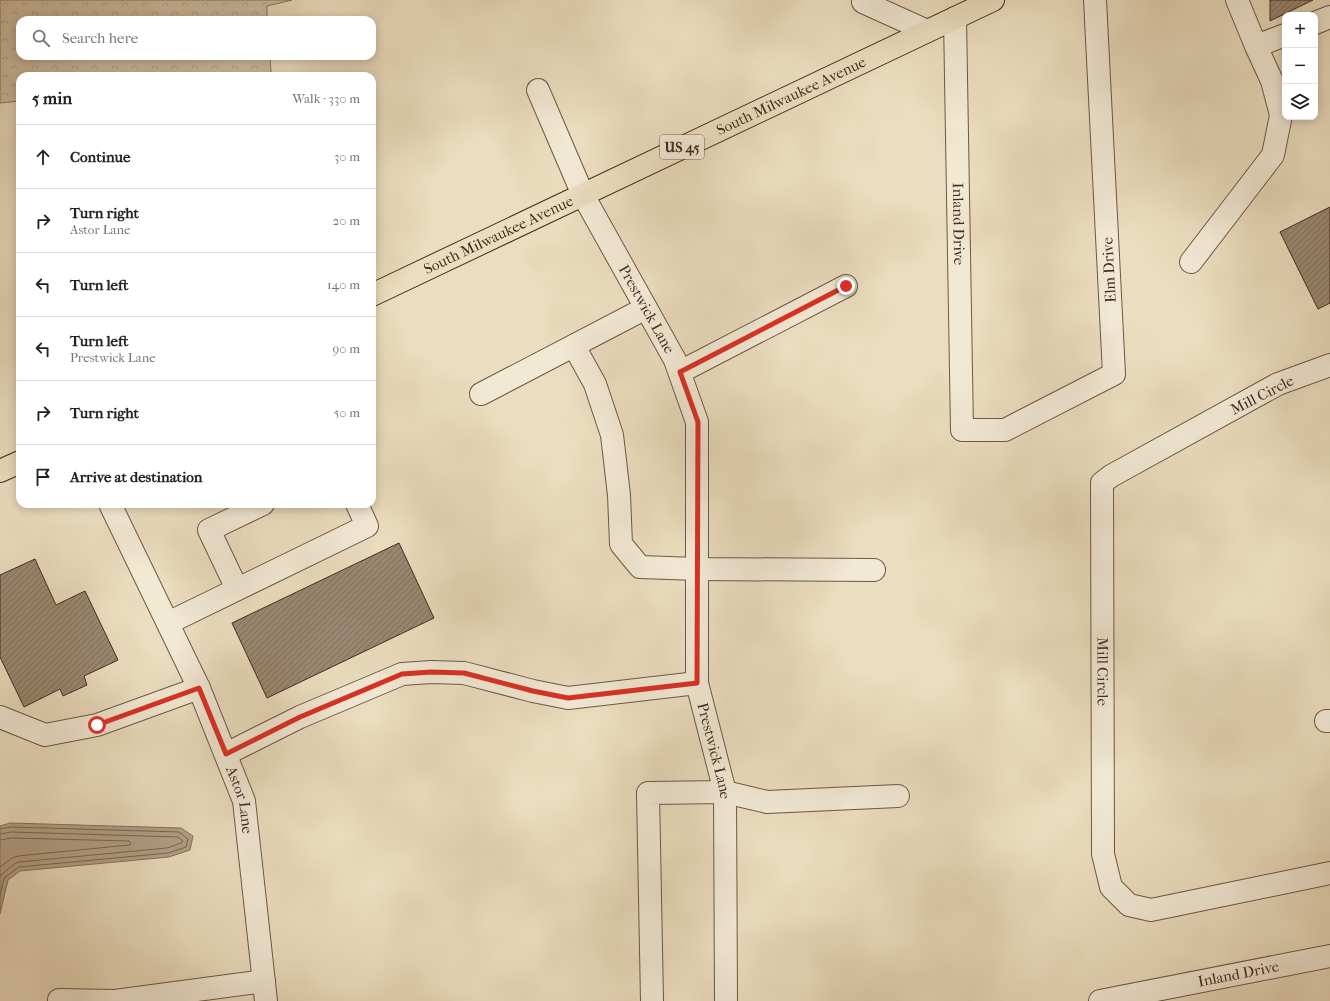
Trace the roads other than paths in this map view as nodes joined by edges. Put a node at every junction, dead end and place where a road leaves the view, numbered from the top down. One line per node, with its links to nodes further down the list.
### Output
1 (992, 0): 6 (main road, South Milwaukee Avenue / US 45)
2 (1095, 0): 21 (street, Elm Drive)
3 (1237, 0): 10 (street)
4 (863, 2): 8 (street)
5 (1330, 17): 7 (street)
6 (956, 18): 8 (main road, South Milwaukee Avenue / US 45); 21 (street, Inland Drive)
7 (1318, 22)
8 (927, 31): 12 (main road, South Milwaukee Avenue / US 45)
9 (1282, 36): 10 (street)
10 (1256, 46): 13 (street)
11 (538, 90): 12 (street, Prestwick Lane)
12 (583, 195): 15 (main road, South Milwaukee Avenue / US 45); 16 (street, Prestwick Lane)
13 (1191, 262)
14 (846, 286): 19 (street)
15 (376, 293)
16 (646, 308): 17 (street); 19 (street, Prestwick Lane)
17 (574, 346): 20 (street); 27 (street)
18 (1330, 365): 37 (street, Mill Circle)
19 (680, 372): 27 (street, Prestwick Lane)
20 (482, 394)
21 (962, 430)
22 (16, 464): 23 (main road)
23 (0, 471)
24 (112, 508): 30 (street, Astor Lane)
25 (255, 508): 29 (street)
26 (359, 508): 29 (street)
27 (697, 569): 28 (street); 31 (street, Prestwick Lane)
28 (874, 570)
29 (237, 589): 30 (street)
30 (168, 623): 32 (street, Astor Lane)
31 (697, 683): 34 (street); 35 (street, Prestwick Lane)
32 (199, 688): 33 (street); 34 (street, Astor Lane)
33 (0, 717)
34 (226, 754): 39 (street, Astor Lane)
35 (725, 792): 36 (street); 43 (street); 44 (street, Prestwick Lane)
36 (898, 796)
37 (1330, 873)
38 (1330, 956): 40 (street, Inland Drive)
39 (265, 991): 42 (street)
40 (1124, 999): 45 (street, Inland Drive)
41 (59, 1000): 42 (street)
42 (115, 1001)
43 (652, 1001)
44 (726, 1001)
45 (1100, 1001)

